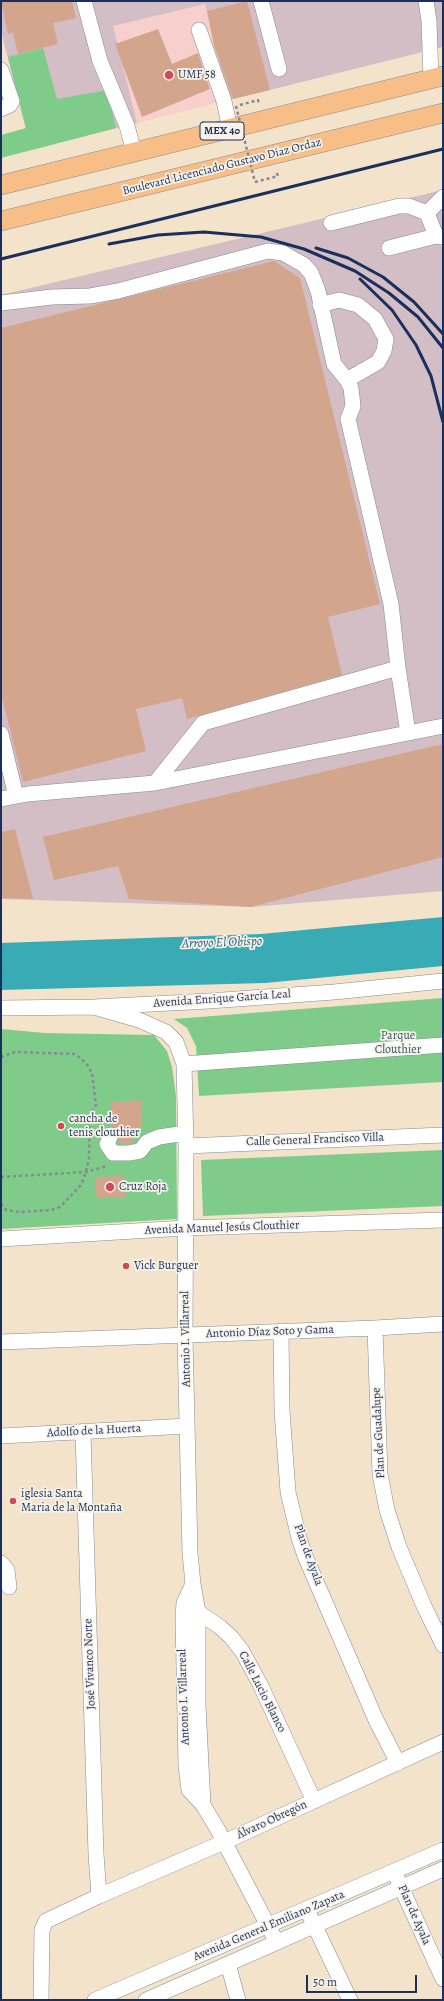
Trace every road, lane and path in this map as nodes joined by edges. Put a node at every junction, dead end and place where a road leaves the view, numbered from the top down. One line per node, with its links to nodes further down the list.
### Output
1 (84, 1): 12 (street)
2 (261, 1): 5 (street)
3 (426, 1): 7 (street)
4 (199, 30): 11 (street)
5 (279, 69)
6 (1, 70): 9 (street)
7 (437, 78): 11 (main road, MEX 40)
8 (258, 100): 13 (path, bridge)
9 (1, 109)
10 (443, 113): 17 (main road, Boulevard Licenciado Gustavo Díaz Ordaz)
11 (230, 129): 12 (main road, MEX 40)
12 (134, 152): 14 (main road, MEX 40)
13 (278, 176)
14 (1, 185)
15 (443, 197): 16 (street)
16 (427, 212): 18 (street); 19 (street)
17 (1, 221)
18 (331, 223)
19 (439, 236): 20 (street)
20 (389, 248)
21 (1, 303): 22 (street)
22 (320, 305): 23 (street); 23 (street)
23 (347, 380): 24 (street)
24 (398, 668): 26 (street); 28 (street)
25 (443, 726): 26 (street)
26 (408, 733): 28 (street)
27 (1, 734): 29 (street)
28 (155, 783): 29 (street)
29 (16, 796): 30 (street)
30 (1, 799)
31 (443, 981): 32 (street, Avenida Enrique García Leal)
32 (94, 1007): 33 (street, Avenida Enrique García Leal); 36 (street, Antonio I. Villarreal)
33 (1, 1008)
34 (443, 1045): 36 (street)
35 (1, 1057): 40 (path)
36 (184, 1064): 39 (street, Antonio I. Villarreal)
37 (112, 1134): 39 (street, Calle General Francisco Villa)
38 (443, 1135): 39 (street, Calle General Francisco Villa)
39 (186, 1139): 44 (street, Antonio I. Villarreal)
40 (86, 1172): 41 (path); 42 (path)
41 (1, 1177)
42 (1, 1204)
43 (443, 1220): 44 (street, Avenida Manuel Jesús Clouthier)
44 (185, 1228): 45 (street, Avenida Manuel Jesús Clouthier); 49 (street, Antonio I. Villarreal)
45 (1, 1239)
46 (443, 1324): 47 (street, Antonio Díaz Soto y Gama)
47 (375, 1328): 48 (street, Antonio Díaz Soto y Gama); 59 (street, Plan de Guadalupe)
48 (281, 1331): 49 (street, Antonio Díaz Soto y Gama); 61 (street, Plan de Ayala)
49 (184, 1336): 50 (street, Antonio Díaz Soto y Gama); 51 (street, Antonio I. Villarreal)
50 (1, 1342)
51 (188, 1426): 52 (street, Adolfo de la Huerta); 55 (street, Antonio I. Villarreal)
52 (83, 1433): 53 (street, Adolfo de la Huerta); 69 (street, José Vivanco Norte)
53 (1, 1436)
54 (1, 1563): 56 (street)
55 (193, 1584): 57 (street, Antonio I. Villarreal); 58 (street, Antonio I. Villarreal)
56 (9, 1587)
57 (184, 1603): 58 (street, Calle Lucio Blanco); 63 (street, Antonio I. Villarreal)
58 (198, 1612): 62 (street, Calle Lucio Blanco); 63 (street, Antonio I. Villarreal)
59 (443, 1645)
60 (443, 1742): 61 (street, Álvaro Obregón)
61 (398, 1763): 62 (street, Álvaro Obregón)
62 (314, 1801): 64 (street, Álvaro Obregón)
63 (204, 1805): 64 (street, Antonio I. Villarreal)
64 (224, 1842): 69 (street, Álvaro Obregón); 71 (street, Antonio I. Villarreal)
65 (443, 1850): 67 (street, Avenida General Emiliano Zapata)
66 (443, 1869): 68 (street, Avenida General Emiliano Zapata)
67 (395, 1872): 68 (street, Plan de Ayala); 70 (street, Avenida General Emiliano Zapata)
68 (402, 1888): 72 (street, Avenida General Emiliano Zapata); 75 (street, Plan de Ayala)
69 (100, 1896): 76 (street, Álvaro Obregón)
70 (306, 1909): 71 (street, Avenida General Emiliano Zapata); 72 (street)
71 (268, 1926): 73 (street, Antonio I. Villarreal); 77 (street, Avenida General Emiliano Zapata)
72 (314, 1926): 73 (street, Avenida General Emiliano Zapata); 80 (street)
73 (276, 1941): 74 (street, Avenida General Emiliano Zapata)
74 (228, 1964): 78 (street, Avenida General Emiliano Zapata); 79 (street)
75 (443, 1979)
76 (41, 2000)
77 (96, 2000)
78 (146, 2000)
79 (238, 2000)
80 (350, 2000)

